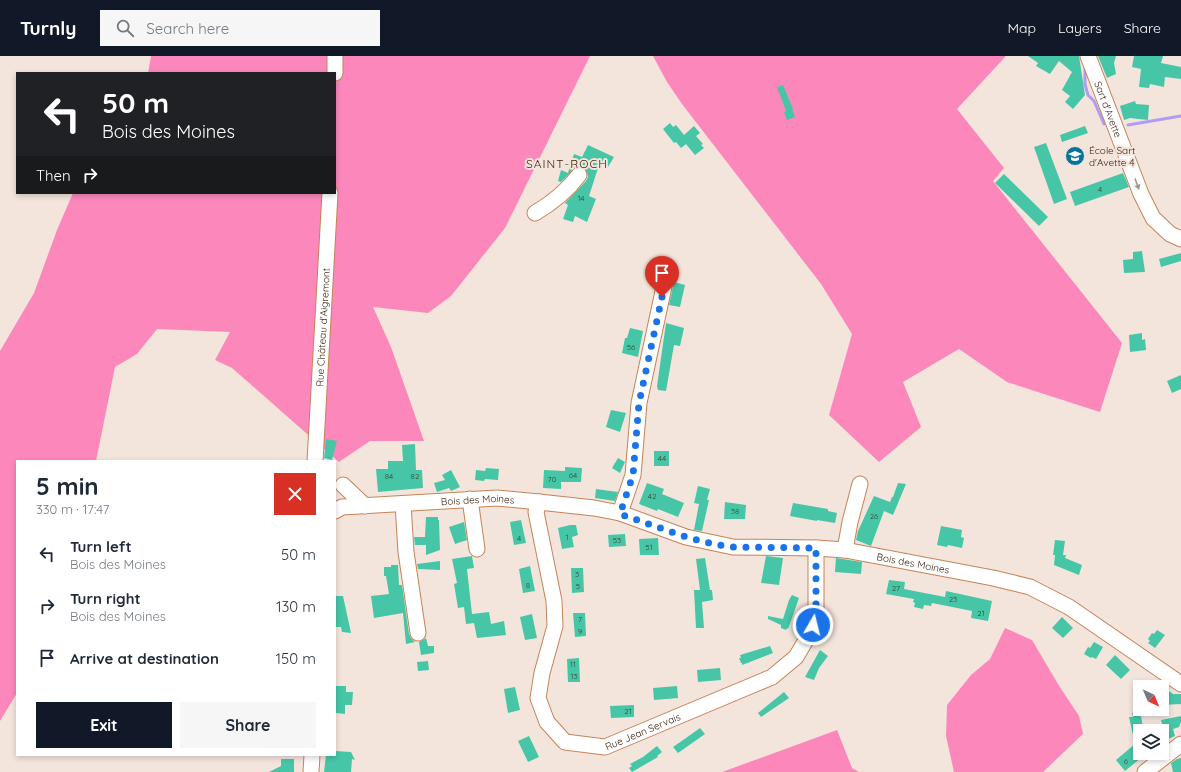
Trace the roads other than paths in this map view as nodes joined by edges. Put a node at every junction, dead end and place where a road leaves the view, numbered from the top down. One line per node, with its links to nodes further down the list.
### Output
1 (335, 56): 3 (street)
2 (1088, 56): 7 (street, Sart d'Avette, one-way to 7)
3 (335, 72)
4 (579, 175): 6 (street)
5 (330, 194): 9 (street, Rue Château d'Aigremont)
6 (535, 213)
7 (1181, 239)
8 (665, 282): 17 (street)
9 (315, 460)
10 (860, 484): 20 (street)
11 (343, 485): 15 (street)
12 (470, 499): 13 (street, Bois des Moines); 14 (street, Bois des Moines); 19 (street)
13 (539, 502): 17 (street, Bois des Moines); 18 (street, Rue Jean Servais)
14 (403, 504): 15 (street, Bois des Moines); 21 (street)
15 (364, 506): 16 (street, Bois des Moines)
16 (336, 510)
17 (620, 514): 18 (street, Bois des Moines)
18 (816, 548): 20 (street, Bois des Moines)
19 (477, 549)
20 (845, 550): 22 (street, Bois des Moines)
21 (418, 633)
22 (1181, 684)
23 (1181, 744): 26 (street)
24 (312, 756): 25 (street)
25 (311, 772)
26 (1145, 772)

